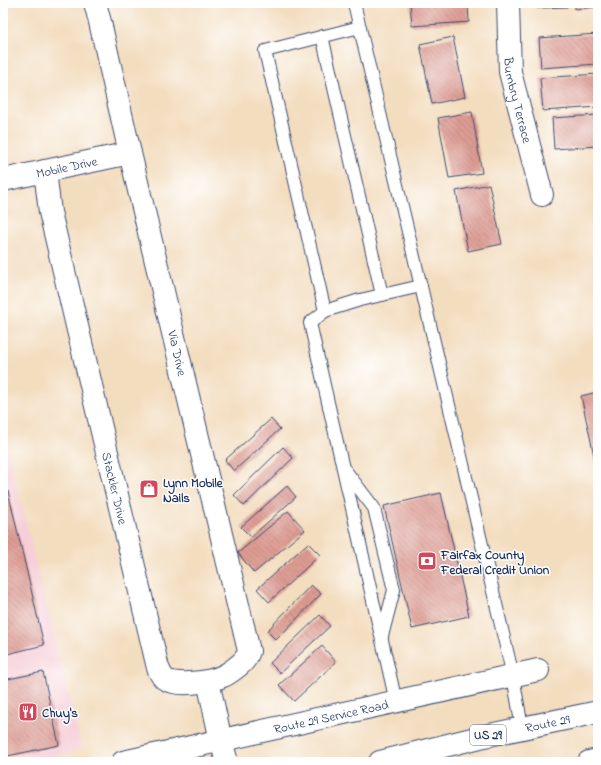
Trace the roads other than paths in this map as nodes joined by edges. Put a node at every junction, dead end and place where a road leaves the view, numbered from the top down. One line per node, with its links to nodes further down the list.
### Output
1 (94, 3): 6 (street, Via Drive)
2 (354, 3): 4 (lane)
3 (508, 3): 9 (street, Bumbry Terrace)
4 (360, 27): 5 (lane); 10 (lane)
5 (322, 36): 11 (lane); 12 (lane)
6 (130, 153): 7 (street, Mobile Drive); 17 (street, Via Drive)
7 (45, 171): 8 (street, Mobile Drive); 17 (street, Stackler Drive)
8 (3, 180)
9 (542, 195)
10 (421, 286): 11 (lane); 16 (lane)
11 (382, 295): 12 (lane)
12 (325, 311): 13 (lane)
13 (342, 466): 14 (lane); 14 (lane)
14 (382, 639): 18 (lane)
15 (538, 670): 16 (street, Route 29 Service Road)
16 (513, 676): 18 (street, Route 29 Service Road); 20 (lane)
17 (208, 681): 21 (street)
18 (396, 702): 21 (street, Route 29 Service Road)
19 (598, 712): 20 (street, Route 29 / US 29)
20 (522, 728): 25 (street, Route 29 / US 29)
21 (221, 741): 23 (street, Route 29 Service Road); 24 (street)
22 (598, 760): 26 (street)
23 (123, 762)
24 (227, 762)
25 (380, 762)
26 (589, 762)

